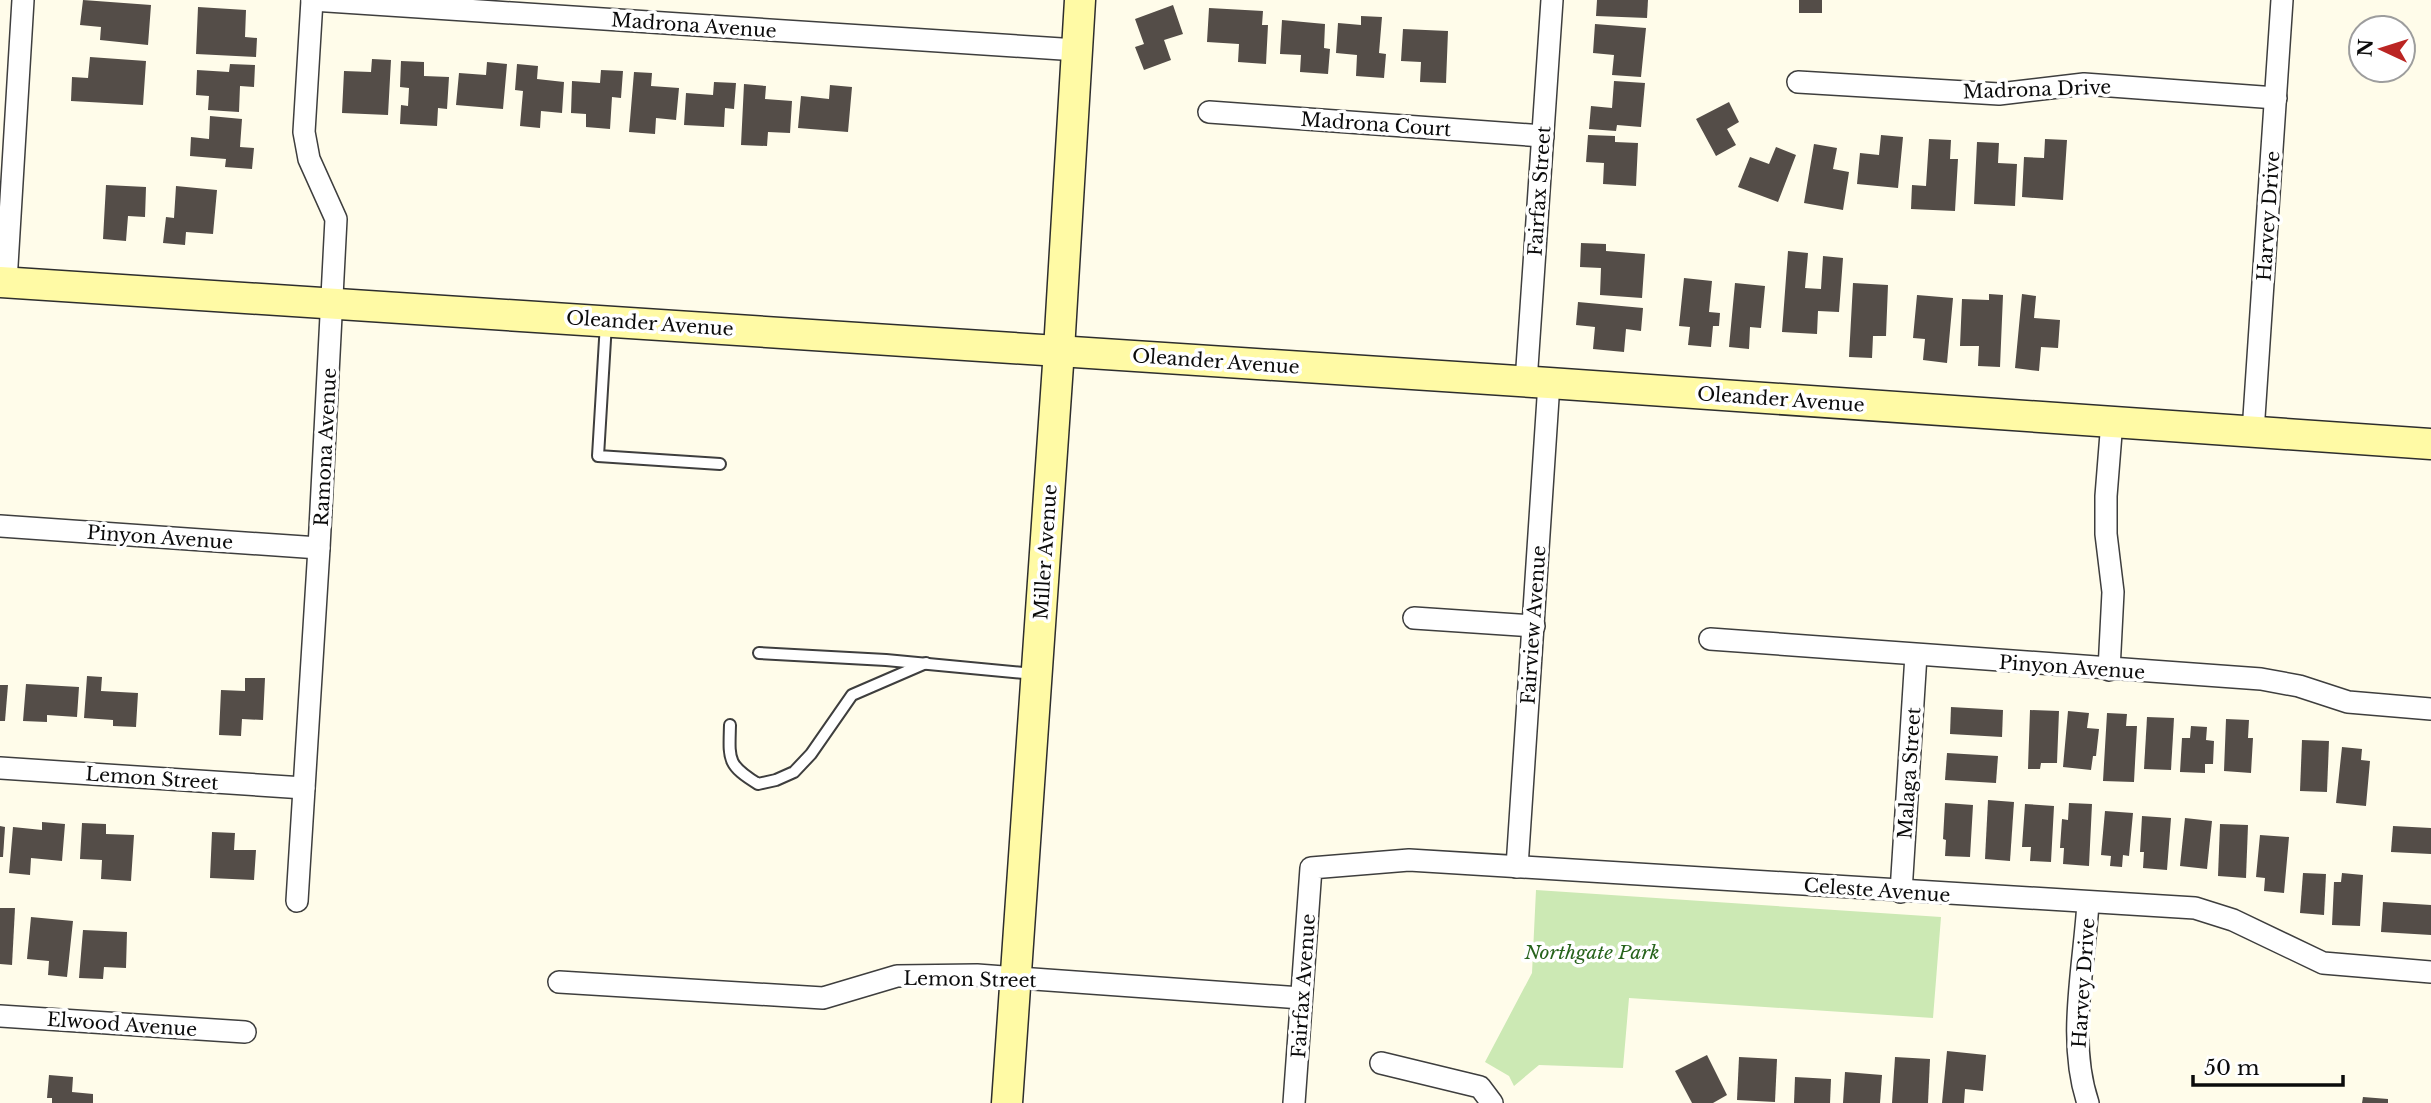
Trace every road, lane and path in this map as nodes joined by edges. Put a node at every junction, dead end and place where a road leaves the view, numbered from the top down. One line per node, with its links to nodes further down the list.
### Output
1 (23, 0): 11 (street)
2 (312, 0): 6 (street, Madrona Avenue); 12 (street, Ramona Avenue)
3 (1080, 0): 6 (street, Miller Avenue)
4 (1552, 0): 10 (street, Fairfax Street)
5 (2282, 0): 8 (street, Harvey Drive)
6 (1077, 50): 14 (street, Miller Avenue)
7 (1798, 82): 8 (street, Madrona Drive)
8 (2276, 98): 17 (street, Harvey Drive)
9 (1209, 112): 10 (street, Madrona Court)
10 (1544, 136): 15 (street, Fairfax Street)
11 (3, 282): 12 (street, Oleander Avenue)
12 (334, 302): 13 (street, Oleander Avenue); 21 (street, Ramona Avenue)
13 (606, 320): 14 (street, Oleander Avenue); 19 (lane)
14 (1059, 351): 15 (street, Oleander Avenue); 29 (street, Miller Avenue)
15 (1537, 382): 16 (street, Oleander Avenue); 23 (street, Fairview Avenue)
16 (2112, 421): 17 (street, Oleander Avenue); 28 (street)
17 (2253, 432): 18 (street, Oleander Avenue)
18 (2431, 444)
19 (720, 464)
20 (0, 526): 21 (street, Pinyon Avenue)
21 (319, 548): 33 (street, Ramona Avenue)
22 (1414, 618): 23 (street)
23 (1534, 626): 34 (street, Fairview Avenue)
24 (1710, 639): 26 (street, Pinyon Avenue)
25 (759, 653): 27 (lane)
26 (1916, 655): 28 (street, Pinyon Avenue); 36 (street, Malaga Street)
27 (926, 663): 29 (lane); 31 (lane)
28 (2109, 670): 30 (street, Pinyon Avenue)
29 (1037, 675): 40 (street, Miller Avenue)
30 (2431, 709)
31 (730, 725)
32 (0, 768): 33 (street, Lemon Street)
33 (304, 788): 37 (street, Ramona Avenue)
34 (1517, 867): 35 (street, Celeste Avenue); 36 (street, Celeste Avenue)
35 (1311, 868): 42 (street, Fairfax Avenue)
36 (1902, 892): 38 (street, Celeste Avenue)
37 (297, 901)
38 (2088, 903): 39 (street, Celeste Avenue); 49 (street, Harvey Drive)
39 (2431, 972)
40 (1017, 978): 41 (street, Lemon Street); 42 (street, Lemon Street); 46 (street, Miller Avenue)
41 (559, 982)
42 (1301, 998): 47 (street, Fairfax Avenue)
43 (0, 1016): 44 (street, Elwood Avenue)
44 (245, 1032)
45 (1381, 1063): 48 (street)
46 (1007, 1103)
47 (1294, 1103)
48 (1492, 1103)
49 (2088, 1103)

